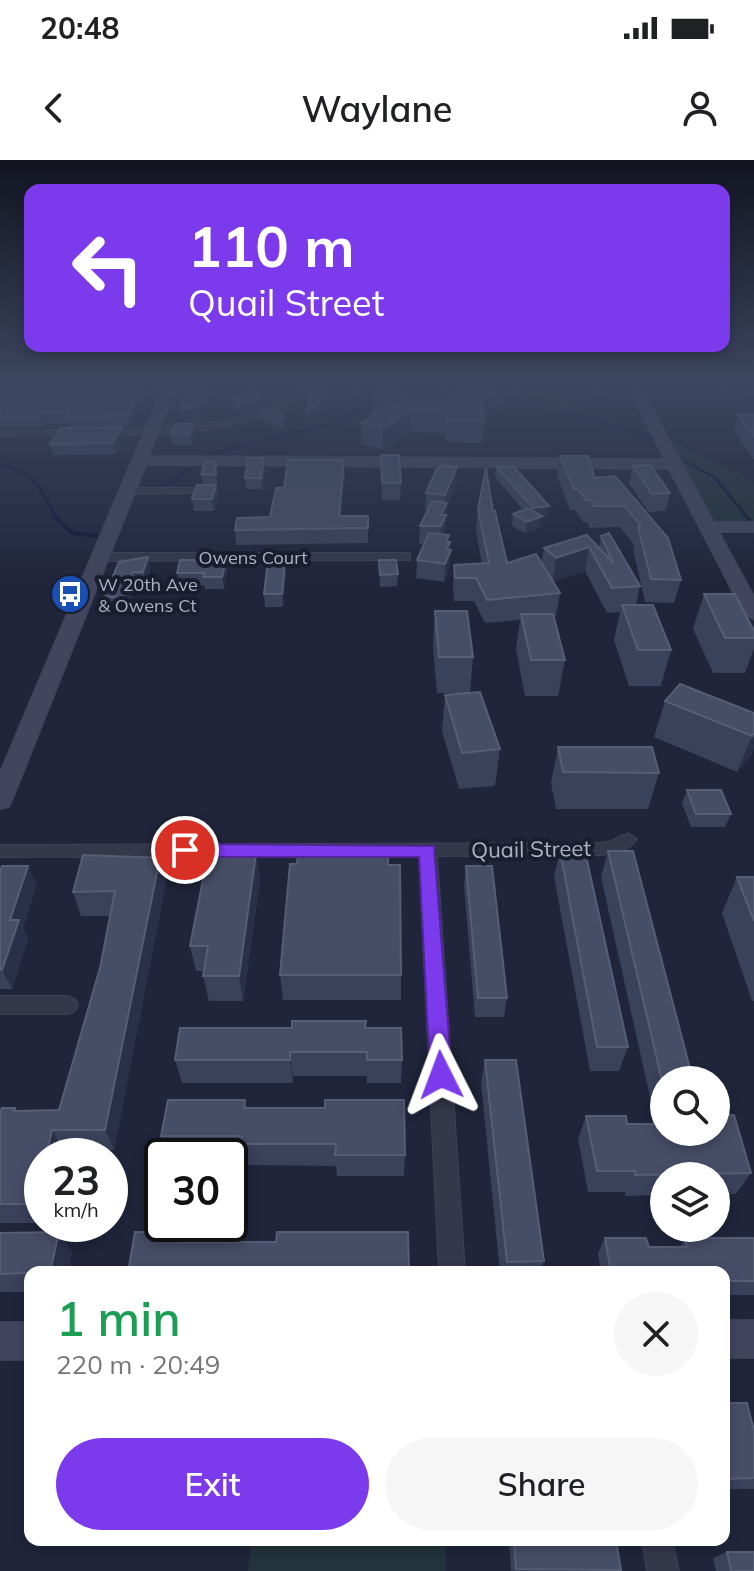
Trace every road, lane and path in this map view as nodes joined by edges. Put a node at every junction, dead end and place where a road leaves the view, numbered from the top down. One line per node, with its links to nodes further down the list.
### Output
1 (143, 450): 3 (street)
2 (667, 450): 4 (street)
3 (139, 460): 4 (street); 5 (street)
4 (674, 464): 7 (street)
5 (127, 491): 6 (street); 9 (street)
6 (213, 491)
7 (708, 527): 8 (street); 11 (street)
8 (754, 527)
9 (100, 557): 10 (street, Owens Court); 12 (street)
10 (406, 557)
11 (754, 614)
12 (0, 801)
13 (628, 839): 14 (street, Quail Street)
14 (428, 850): 15 (street, Quail Street); 18 (street)
15 (0, 851)
16 (0, 1005): 17 (street)
17 (68, 1005)
18 (452, 1266)
19 (730, 1339): 20 (street)
20 (754, 1339)
21 (0, 1341): 22 (street)
22 (24, 1341)
23 (658, 1546): 24 (street)
24 (663, 1571)

